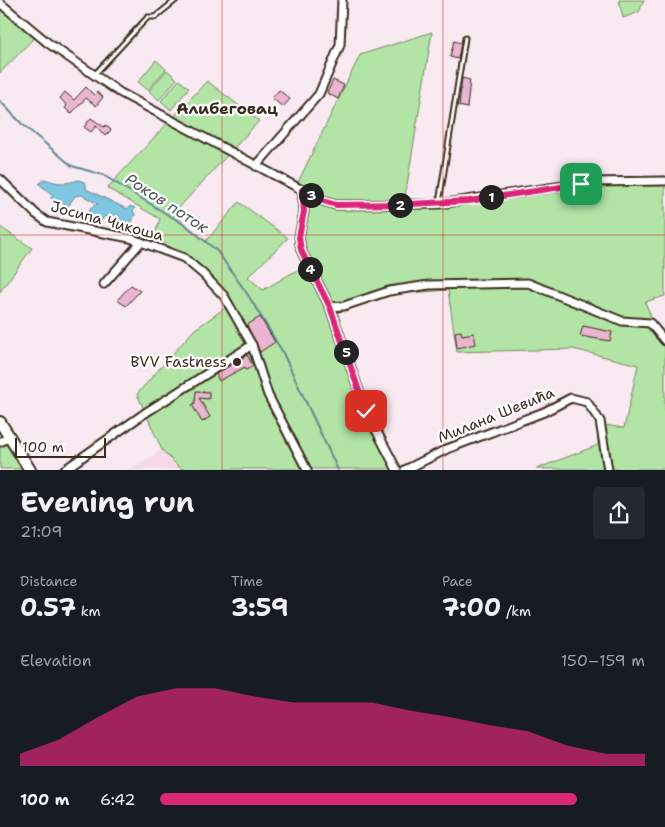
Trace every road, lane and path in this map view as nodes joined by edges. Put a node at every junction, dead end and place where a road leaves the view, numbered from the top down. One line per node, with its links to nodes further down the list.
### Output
1 (176, 0): 5 (lane)
2 (342, 0): 6 (street)
3 (0, 3): 5 (street)
4 (465, 38): 10 (lane)
5 (94, 75): 6 (street)
6 (256, 166): 9 (street)
7 (0, 179): 11 (street, Јосипа Чикоша)
8 (665, 181): 10 (street)
9 (302, 190): 10 (street); 13 (street)
10 (439, 204)
11 (140, 242): 12 (street); 15 (street, Јосипа Чикоша)
12 (104, 284)
13 (330, 307): 14 (street); 22 (street)
14 (665, 341)
15 (252, 345): 20 (street); 21 (street, Јосипа Чикоша)
16 (0, 422): 17 (main road)
17 (10, 436): 18 (street); 19 (main road)
18 (0, 442)
19 (30, 470)
20 (64, 470)
21 (307, 470)
22 (398, 470)
23 (405, 470): 24 (street, Милана Шевића)
24 (608, 470)

